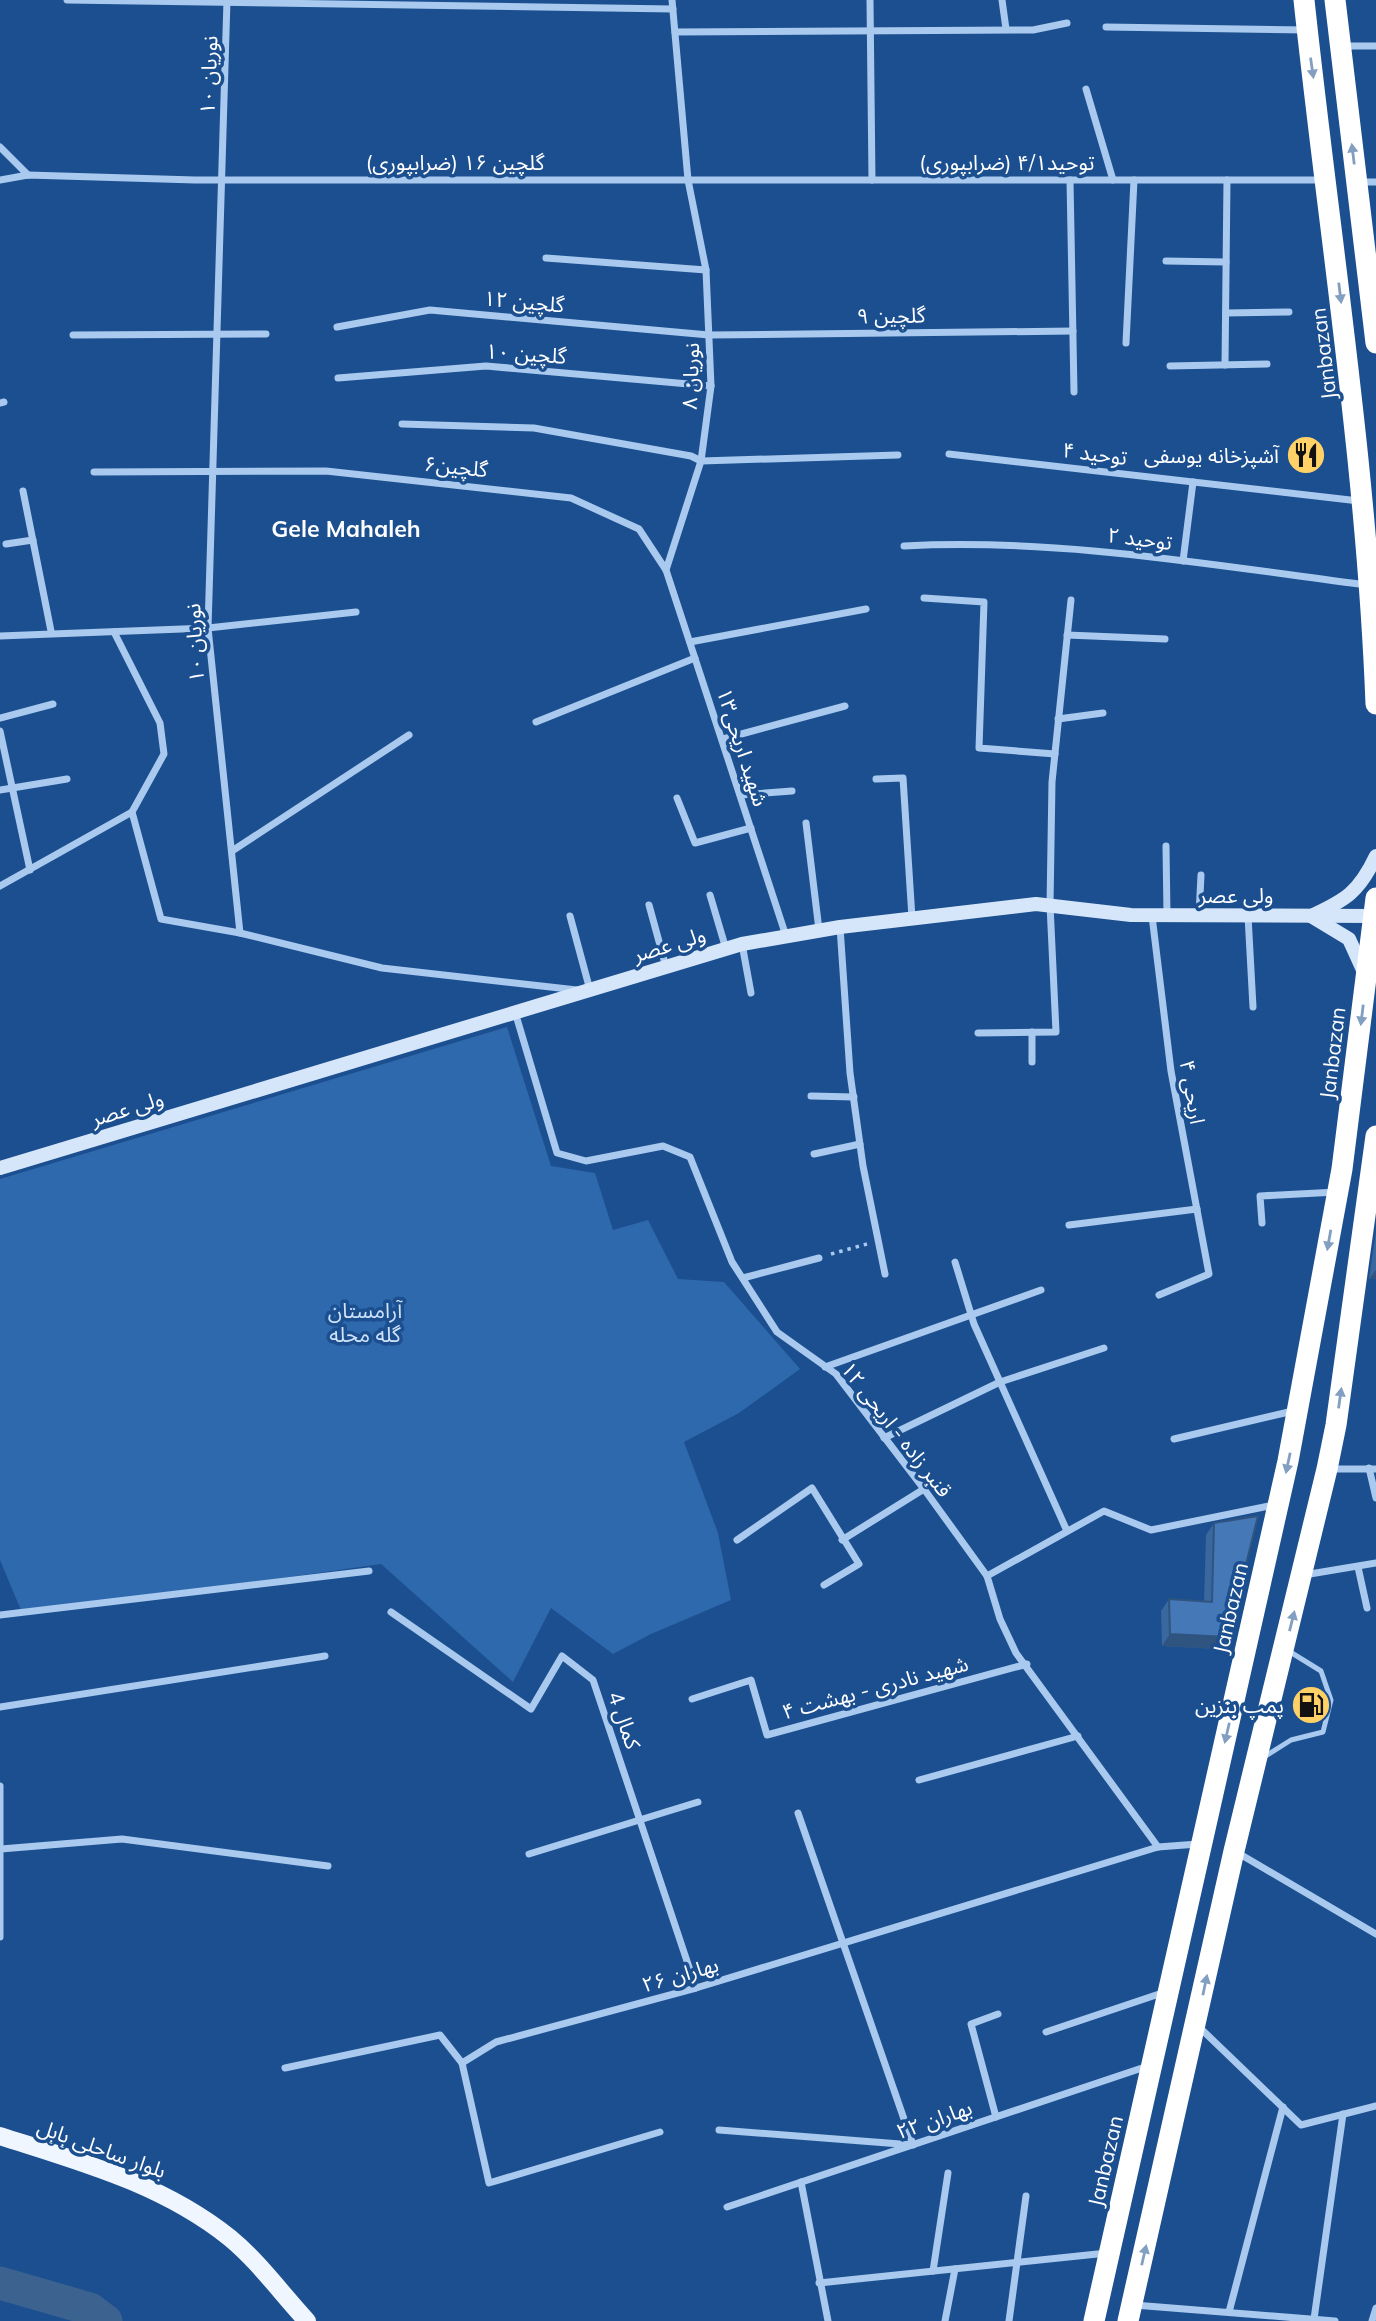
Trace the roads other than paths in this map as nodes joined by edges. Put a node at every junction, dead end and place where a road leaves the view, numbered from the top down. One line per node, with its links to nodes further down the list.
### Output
1 (67, 0): 7 (street)
2 (672, 0): 8 (street, نوریان ۸)
3 (870, 0): 13 (street)
4 (1002, 0): 11 (street)
5 (1304, 0): 12 (highway, Janbazan)
6 (1335, 0): 16 (highway)
7 (227, 2): 8 (street); 20 (street, نوریان ۱۰)
8 (673, 9): 14 (street, نوریان ۸)
9 (1067, 23): 11 (street)
10 (1106, 27): 12 (street)
11 (1006, 29): 13 (street)
12 (1307, 30): 28 (highway, Janbazan, one-way to 28)
13 (872, 31): 14 (street); 23 (street)
14 (675, 32): 22 (street, نوریان ۸)
15 (1376, 46): 16 (street)
16 (1341, 47): 29 (highway, one-way to 16)
17 (1086, 89): 25 (street)
18 (0, 146): 19 (street)
19 (28, 176): 20 (street, گلچین ۱۶ (ضرابپوری)); 21 (street, گلچین ۱۶ (ضرابپوری))
20 (222, 179): 22 (street, گلچین ۱۶ (ضرابپوری)); 38 (street, نوریان ۱۰)
21 (0, 180)
22 (688, 180): 23 (street, توحید۴/۱ (ضرابپوری)); 33 (street, نوریان ۸)
23 (872, 180): 24 (street, توحید۴/۱ (ضرابپوری))
24 (1070, 180): 25 (street, توحید۴/۱ (ضرابپوری)); 37 (street)
25 (1113, 180): 26 (street, توحید۴/۱ (ضرابپوری))
26 (1134, 180): 27 (street, توحید۴/۱ (ضرابپوری)); 42 (street)
27 (1227, 180): 28 (street, توحید۴/۱ (ضرابپوری)); 32 (street)
28 (1326, 180): 58 (highway, Janbazan, one-way to 58)
29 (1366, 182): 43 (highway)
30 (547, 258): 33 (street)
31 (1166, 261): 32 (street)
32 (1226, 262): 35 (street)
33 (706, 270): 41 (street, نوریان ۸)
34 (1289, 312): 35 (street)
35 (1226, 313): 45 (street)
36 (337, 327): 41 (street, گلچین ۱۲)
37 (1073, 331): 41 (street, گلچین ۹); 49 (street)
38 (217, 334): 39 (street); 40 (street); 55 (street, نوریان ۱۰)
39 (266, 334)
40 (73, 335)
41 (709, 335): 48 (street, نوریان ۸)
42 (1126, 343)
43 (1376, 344)
44 (1267, 363): 45 (street)
45 (1226, 365): 46 (street)
46 (1170, 366)
47 (338, 378): 48 (street, گلچین ۱۰)
48 (711, 386): 53 (street, نوریان ۸)
49 (1074, 392)
50 (402, 424): 53 (street)
51 (949, 454): 56 (street, توحید ۴)
52 (898, 455): 53 (street)
53 (701, 461): 63 (street, نوریان ۸)
54 (94, 472): 55 (street, گلچین۶)
55 (213, 472): 63 (street, گلچین۶); 69 (street, نوریان ۱۰)
56 (1193, 482): 58 (street, توحید ۴); 62 (street)
57 (23, 491): 59 (street)
58 (1363, 501): 64 (highway, Janbazan)
59 (33, 540): 60 (street); 70 (street)
60 (6, 544)
61 (904, 546): 62 (street, توحید ۲)
62 (1183, 561): 64 (street, توحید ۲)
63 (666, 570): 75 (street, شهید اریحی۱۳)
64 (1371, 585): 78 (highway, Janbazan)
65 (924, 598): 87 (street)
66 (1071, 600): 72 (street)
67 (866, 609): 75 (street)
68 (356, 612): 69 (street)
69 (208, 628): 71 (street); 99 (street, نوریان ۱۰)
70 (51, 631): 71 (street); 73 (street)
71 (114, 632): 95 (street)
72 (1067, 635): 74 (street); 82 (street)
73 (0, 636)
74 (1165, 639)
75 (690, 642): 76 (street, شهید اریحی۱۳)
76 (695, 657): 83 (street); 86 (street, شهید اریحی۱۳)
77 (53, 704): 81 (street)
78 (1376, 704)
79 (845, 706): 86 (street)
80 (1103, 713): 82 (street)
81 (0, 718)
82 (1059, 719): 87 (street)
83 (536, 722)
84 (0, 731): 90 (street)
85 (409, 735): 99 (street)
86 (723, 739): 93 (street, شهید اریحی۱۳)
87 (1055, 754): 106 (street)
88 (67, 779): 90 (street)
89 (876, 779): 113 (street)
90 (13, 788): 91 (street); 101 (street)
91 (0, 790)
92 (792, 791): 93 (street)
93 (741, 795): 97 (street, شهید اریحی۱۳)
94 (677, 798): 97 (street)
95 (132, 812): 101 (street); 116 (street)
96 (806, 823): 115 (street)
97 (751, 828): 117 (street, شهید اریحی۱۳)
98 (1166, 846): 108 (street, اریحی ۴)
99 (232, 851): 116 (street, نوریان ۱۰)
100 (1376, 856): 112 (main road)
101 (30, 870): 103 (street)
102 (1201, 875): 109 (street)
103 (0, 886)
104 (710, 895): 119 (street)
105 (649, 905): 120 (street)
106 (1050, 905): 108 (main road, ولی عصر); 113 (main road, ولی عصر); 126 (street)
107 (1376, 911): 112 (main road, ولی عصر); 121 (highway, Janbazan)
108 (1160, 915): 109 (main road, ولی عصر); 137 (street, اریحی ۴)
109 (1199, 915): 111 (main road, ولی عصر)
110 (570, 916): 122 (street)
111 (1248, 916): 112 (main road, ولی عصر); 124 (street)
112 (1311, 916): 121 (main road)
113 (912, 918): 114 (main road, ولی عصر)
114 (840, 927): 115 (main road, ولی عصر); 130 (street)
115 (819, 930): 117 (main road, ولی عصر)
116 (240, 933): 122 (street)
117 (786, 936): 118 (main road, ولی عصر)
118 (742, 944): 119 (main road, ولی عصر); 123 (street)
119 (726, 949): 120 (main road, ولی عصر)
120 (666, 967): 122 (main road, ولی عصر)
121 (1366, 979): 136 (highway, Janbazan, one-way to 136)
122 (588, 990): 125 (main road, ولی عصر)
123 (751, 993)
124 (1253, 1007)
125 (515, 1012): 135 (main road, ولی عصر); 143 (street, قنبر زاده - اریحی ۱۲)
126 (1032, 1032): 127 (street); 128 (street)
127 (978, 1033)
128 (1032, 1062)
129 (811, 1096): 130 (street)
130 (854, 1097): 132 (street)
131 (1376, 1136): 134 (highway)
132 (860, 1144): 133 (street); 142 (street)
133 (814, 1154)
134 (1374, 1159): 154 (highway, one-way to 134)
135 (0, 1168)
136 (1337, 1192): 138 (street); 150 (highway, Janbazan, one-way to 150)
137 (1197, 1209): 139 (street); 145 (street, اریحی ۴)
138 (1262, 1223)
139 (1069, 1225)
140 (819, 1258): 143 (street)
141 (955, 1262): 146 (street)
142 (885, 1274)
143 (743, 1278): 148 (street, قنبر زاده - اریحی ۱۲)
144 (1041, 1290): 146 (street)
145 (1159, 1295)
146 (971, 1313): 148 (street); 149 (street)
147 (1104, 1348): 149 (street)
148 (825, 1367): 151 (street, قنبر زاده - اریحی ۱۲)
149 (1000, 1382): 151 (street); 158 (street)
150 (1297, 1410): 152 (street); 157 (highway, Janbazan, one-way to 157)
151 (884, 1438): 155 (street, قنبر زاده - اریحی ۱۲)
152 (1174, 1439)
153 (1372, 1468): 154 (street); 156 (street)
154 (1327, 1469): 164 (highway)
155 (924, 1489): 160 (street); 165 (street, قنبر زاده - اریحی ۱۲)
156 (1376, 1498)
157 (1279, 1504): 158 (street); 182 (highway, Janbazan, one-way to 182)
158 (1067, 1531): 165 (street)
159 (737, 1540): 160 (street)
160 (842, 1540): 166 (street)
161 (1376, 1563): 162 (street)
162 (1358, 1567): 164 (street); 167 (street)
163 (369, 1571): 169 (street)
164 (1303, 1575): 170 (highway, one-way to 164)
165 (987, 1576): 172 (street, قنبر زاده - اریحی ۱۲)
166 (824, 1586)
167 (1367, 1608)
168 (391, 1612): 181 (street, کمال 4)
169 (0, 1615)
170 (1285, 1649): 176 (highway); 176 (lane)
171 (324, 1656): 174 (street)
172 (1027, 1664): 173 (street, شهید نادری - بهشت ۴); 175 (street, قنبر زاده - اریحی ۱۲)
173 (692, 1699)
174 (0, 1707)
175 (1077, 1736): 177 (street); 183 (street, قنبر زاده - اریحی ۱۲)
176 (1254, 1767): 185 (highway)
177 (919, 1780)
178 (0, 1786): 184 (street)
179 (698, 1802): 181 (street)
180 (799, 1813): 190 (street)
181 (640, 1818): 186 (street); 191 (street, کمال 4)
182 (1202, 1843): 183 (street, بهاران ۲۶); 192 (highway, Janbazan)
183 (1158, 1847): 190 (street, بهاران ۲۶)
184 (1, 1849): 187 (street); 189 (street)
185 (1234, 1851): 188 (street); 194 (highway, one-way to 185)
186 (529, 1854)
187 (328, 1866)
188 (1376, 1934)
189 (0, 1937)
190 (846, 1942): 191 (street, بهاران ۲۶); 206 (street)
191 (696, 1988): 196 (street, بهاران ۲۶)
192 (1169, 1991): 195 (street); 197 (highway, Janbazan)
193 (998, 2014): 202 (street)
194 (1196, 2025): 200 (street); 218 (highway, one-way to 194)
195 (1046, 2032)
196 (462, 2063): 198 (street); 204 (street)
197 (1152, 2064): 202 (street, بهاران ۲۲); 211 (highway, Janbazan)
198 (285, 2067)
199 (1376, 2106): 201 (street)
200 (1283, 2107): 201 (street); 217 (street)
201 (1343, 2115): 219 (street)
202 (996, 2117): 206 (street, بهاران ۲۲)
203 (719, 2130): 206 (street)
204 (660, 2132)
205 (0, 2136): 220 (main road, بلوار ساحلی بابل)
206 (913, 2145): 208 (street, بهاران ۲۲)
207 (948, 2173): 214 (street)
208 (801, 2182): 210 (street, بهاران ۲۲); 215 (street)
209 (1026, 2196): 212 (street)
210 (727, 2207)
211 (1110, 2253): 212 (street); 224 (highway, Janbazan)
212 (1018, 2262): 213 (street); 223 (street)
213 (955, 2269): 214 (street); 222 (street)
214 (933, 2271): 215 (street)
215 (819, 2283): 221 (street)
216 (1376, 2308): 226 (street)
217 (1229, 2312): 218 (street); 219 (street)
218 (1130, 2313)
219 (1314, 2319): 225 (street)
220 (307, 2321)
221 (828, 2321)
222 (945, 2321)
223 (1009, 2321)
224 (1094, 2321)
225 (1335, 2321)
226 (1372, 2321)

